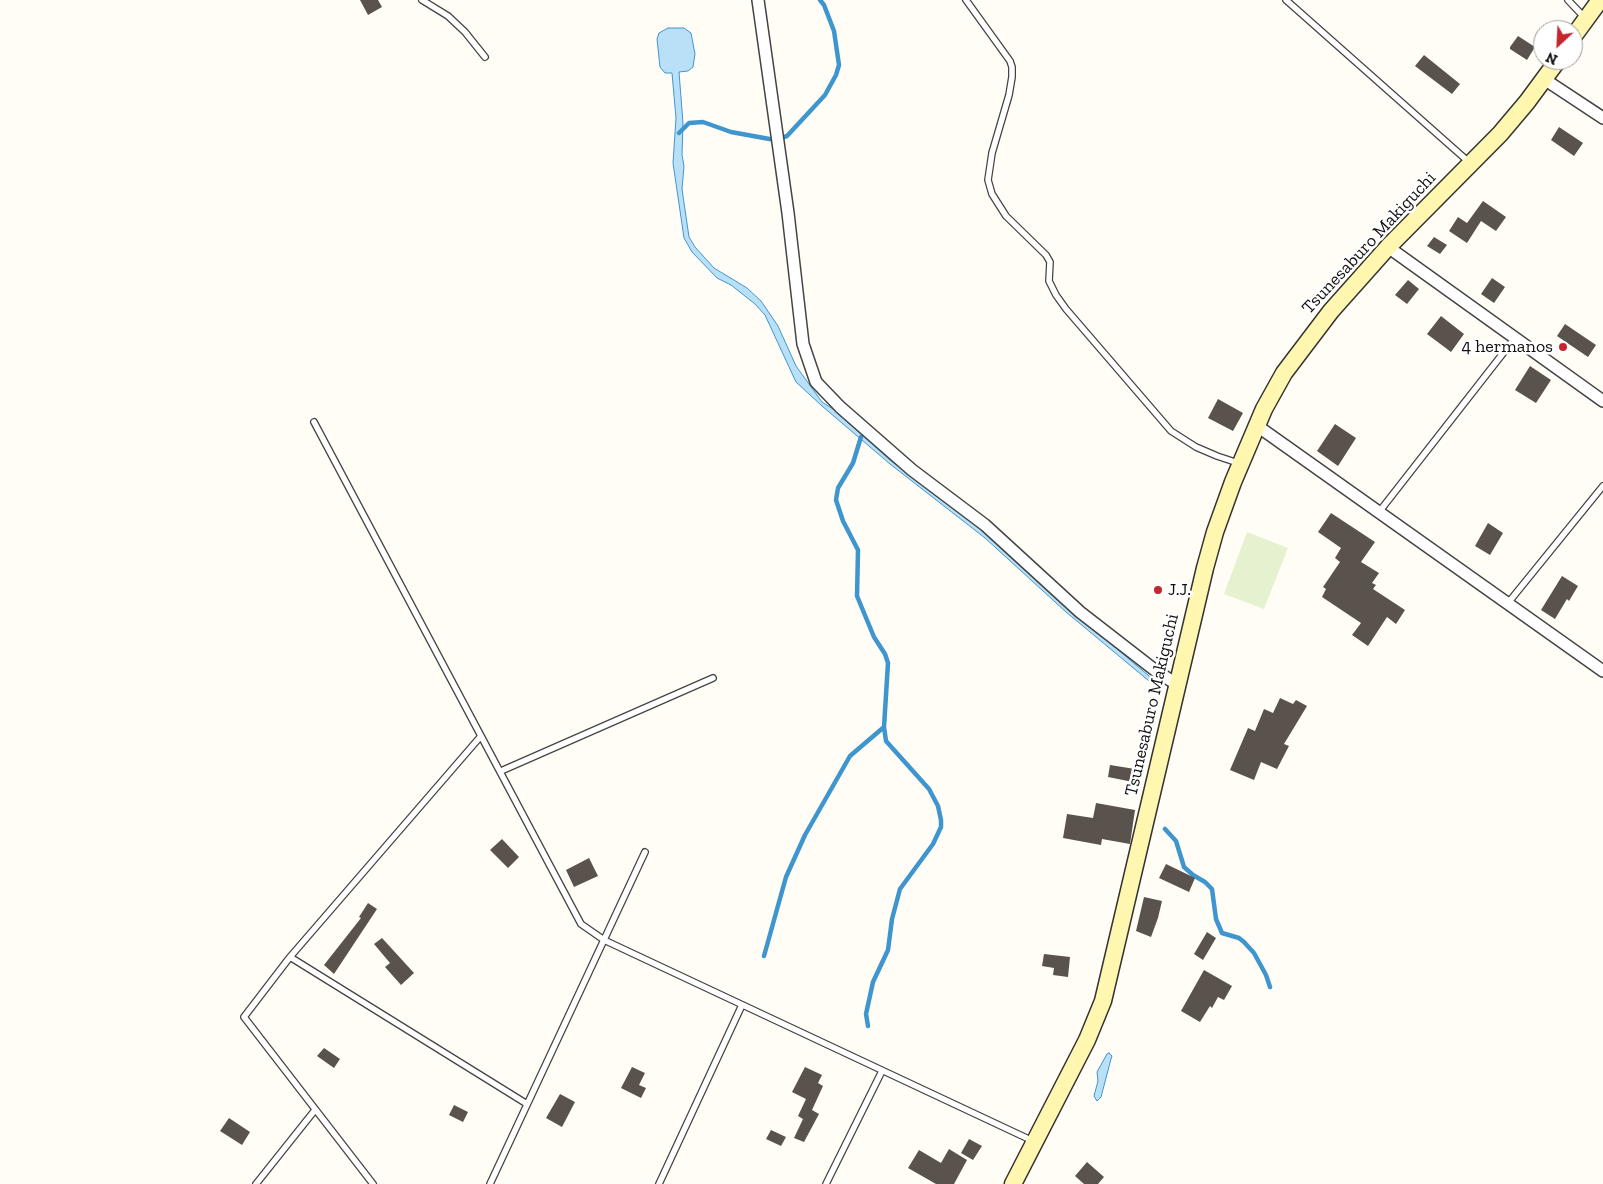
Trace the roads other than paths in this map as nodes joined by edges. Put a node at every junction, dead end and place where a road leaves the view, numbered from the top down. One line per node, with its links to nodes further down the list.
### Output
1 (422, 0): 9 (lane)
2 (758, 0): 25 (street)
3 (966, 0): 19 (lane)
4 (1286, 0): 13 (lane)
5 (1568, 0): 7 (lane)
6 (1600, 0): 7 (street)
7 (1585, 18): 8 (street)
8 (1583, 21)
9 (485, 57)
10 (1551, 70): 11 (street, Tsunesaburo Makiguchi)
11 (1544, 79): 12 (street); 13 (street, Tsunesaburo Makiguchi)
12 (1603, 118)
13 (1471, 163): 14 (street, Tsunesaburo Makiguchi)
14 (1388, 247): 15 (street); 18 (street, Tsunesaburo Makiguchi)
15 (1515, 338): 16 (street); 21 (lane)
16 (1603, 401)
17 (314, 422): 26 (lane)
18 (1256, 425): 19 (street, Tsunesaburo Makiguchi); 21 (street)
19 (1240, 464): 25 (street, Tsunesaburo Makiguchi)
20 (1603, 486): 22 (lane)
21 (1378, 512): 22 (street)
22 (1508, 603): 23 (street)
23 (1603, 671)
24 (713, 678): 27 (lane)
25 (1178, 685): 35 (street, Tsunesaburo Makiguchi)
26 (481, 736): 27 (lane); 30 (lane)
27 (501, 771): 29 (lane)
28 (645, 852): 29 (lane)
29 (604, 940): 31 (lane); 33 (lane)
30 (290, 957): 33 (lane); 34 (lane)
31 (742, 1005): 32 (lane); 39 (lane)
32 (882, 1071): 35 (lane); 40 (lane)
33 (527, 1104): 38 (lane)
34 (315, 1110): 36 (lane); 37 (lane)
35 (1035, 1142): 41 (street, Tsunesaburo Makiguchi)
36 (256, 1184)
37 (372, 1184)
38 (490, 1184)
39 (659, 1184)
40 (826, 1184)
41 (1013, 1184)

